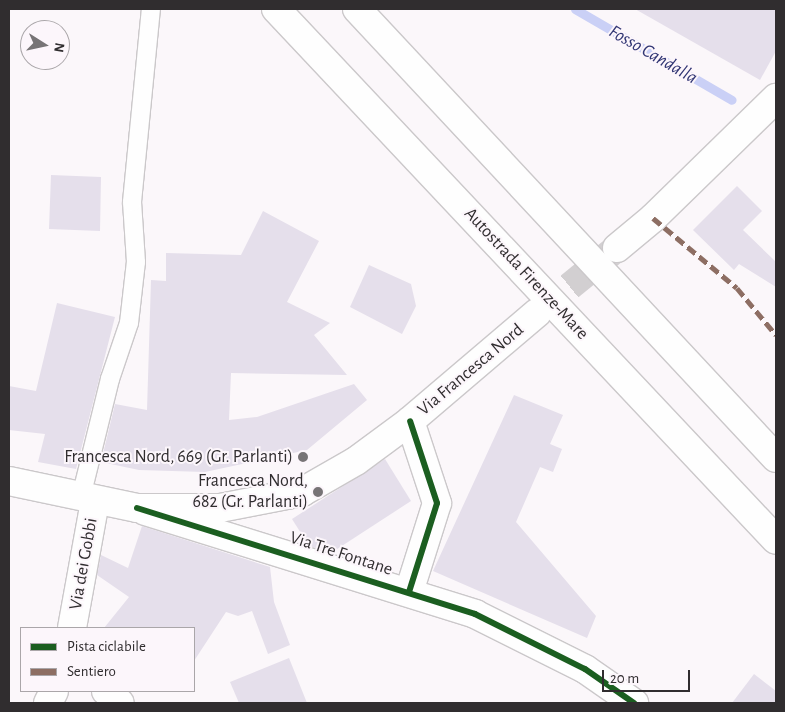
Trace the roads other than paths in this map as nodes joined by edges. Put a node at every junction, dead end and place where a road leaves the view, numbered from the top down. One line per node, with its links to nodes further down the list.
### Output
1 (151, 9): 10 (lane)
2 (276, 9): 12 (main road, Autostrada Firenze-Mare)
3 (357, 9): 8 (main road)
4 (776, 98): 5 (main road)
5 (617, 248)
6 (537, 314): 7 (main road, Via Francesca Nord)
7 (410, 421): 11 (main road, Via Francesca Nord); 13 (main road)
8 (776, 458)
9 (9, 481): 10 (main road, Via Francesca Nord)
10 (88, 499): 11 (main road, Via Francesca Nord); 14 (main road, Via dei Gobbi)
11 (137, 508): 13 (main road, Via Tre Fontane)
12 (776, 540)
13 (409, 592): 17 (main road, Via Tre Fontane)
14 (72, 627)
15 (107, 692): 16 (main road)
16 (120, 703)
17 (634, 703)

